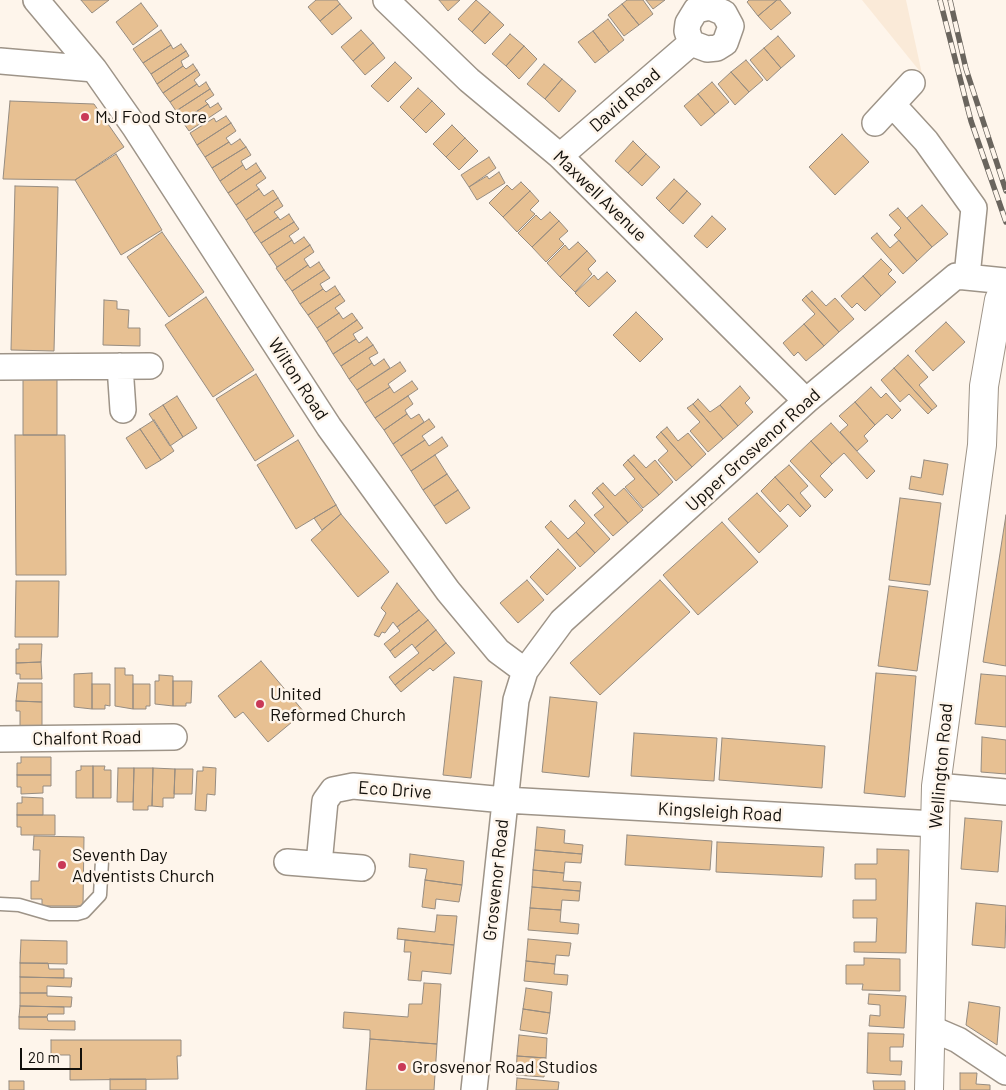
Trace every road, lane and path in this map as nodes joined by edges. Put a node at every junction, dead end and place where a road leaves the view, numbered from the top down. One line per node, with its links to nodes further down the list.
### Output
1 (36, 0): 5 (street, Wilton Road)
2 (386, 0): 9 (street, Maxwell Avenue)
3 (691, 43): 9 (street, David Road)
4 (0, 61): 5 (street)
5 (94, 69): 20 (street, Wilton Road)
6 (912, 83): 7 (street)
7 (894, 105): 8 (street); 10 (street)
8 (875, 123)
9 (560, 156): 17 (street, Maxwell Avenue)
10 (967, 276): 11 (street, Upper Grosvenor Road); 17 (street, Upper Grosvenor Road)
11 (1006, 281)
12 (1006, 286): 19 (main road, Wellington Road)
13 (1006, 339): 19 (main road, Wellington Road)
14 (120, 366): 15 (street); 16 (street); 18 (street)
15 (150, 366)
16 (0, 367)
17 (806, 401): 20 (street, Upper Grosvenor Road)
18 (122, 410)
19 (982, 444): 23 (main road, Wellington Road)
20 (525, 671): 25 (street, Grosvenor Road)
21 (174, 737): 22 (street, Chalfont Road)
22 (0, 739)
23 (936, 786): 24 (street); 26 (main road, Wellington Road)
24 (1006, 792)
25 (504, 800): 26 (street, Kingsleigh Road); 29 (street, Eco Drive); 34 (street, Grosvenor Road)
26 (935, 824): 32 (main road, Wellington Road)
27 (102, 861): 31 (lane)
28 (287, 862): 29 (street)
29 (319, 864): 30 (street)
30 (362, 868)
31 (0, 904)
32 (930, 1028): 33 (street); 35 (main road, Wellington Road)
33 (1006, 1072)
34 (474, 1090)
35 (929, 1090)

